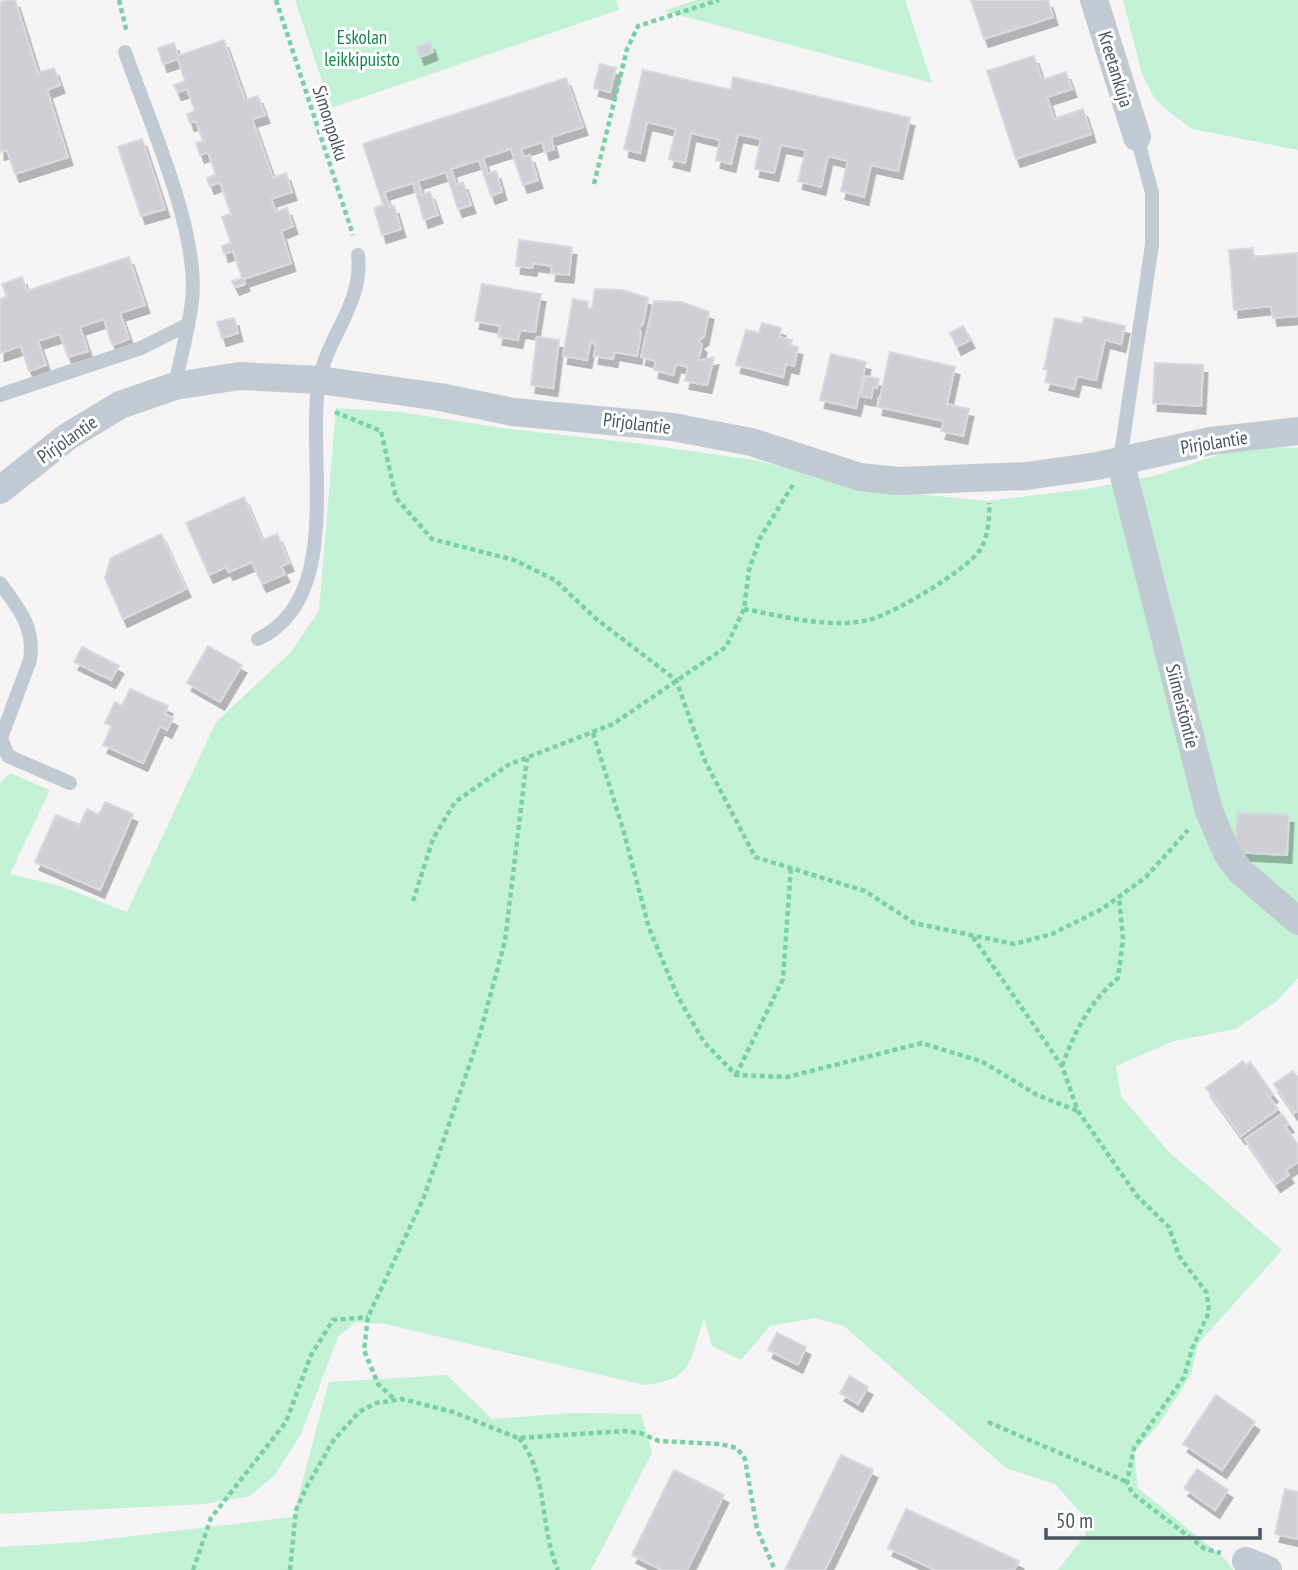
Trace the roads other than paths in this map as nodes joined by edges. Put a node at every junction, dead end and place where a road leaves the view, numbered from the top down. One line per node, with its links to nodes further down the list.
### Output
1 (1094, 0): 3 (street, Kreetankuja)
2 (125, 52): 5 (lane)
3 (1137, 137): 10 (lane)
4 (358, 255): 7 (lane)
5 (187, 325): 6 (lane); 8 (lane)
6 (175, 386): 7 (street, Pirjolantie); 11 (street, Pirjolantie)
7 (319, 393): 10 (street, Pirjolantie); 13 (lane)
8 (0, 395)
9 (1298, 431): 10 (street, Pirjolantie)
10 (1120, 460): 15 (street, Siimeistöntie)
11 (0, 490)
12 (0, 583): 14 (lane)
13 (258, 639)
14 (70, 783)
15 (1298, 921)

